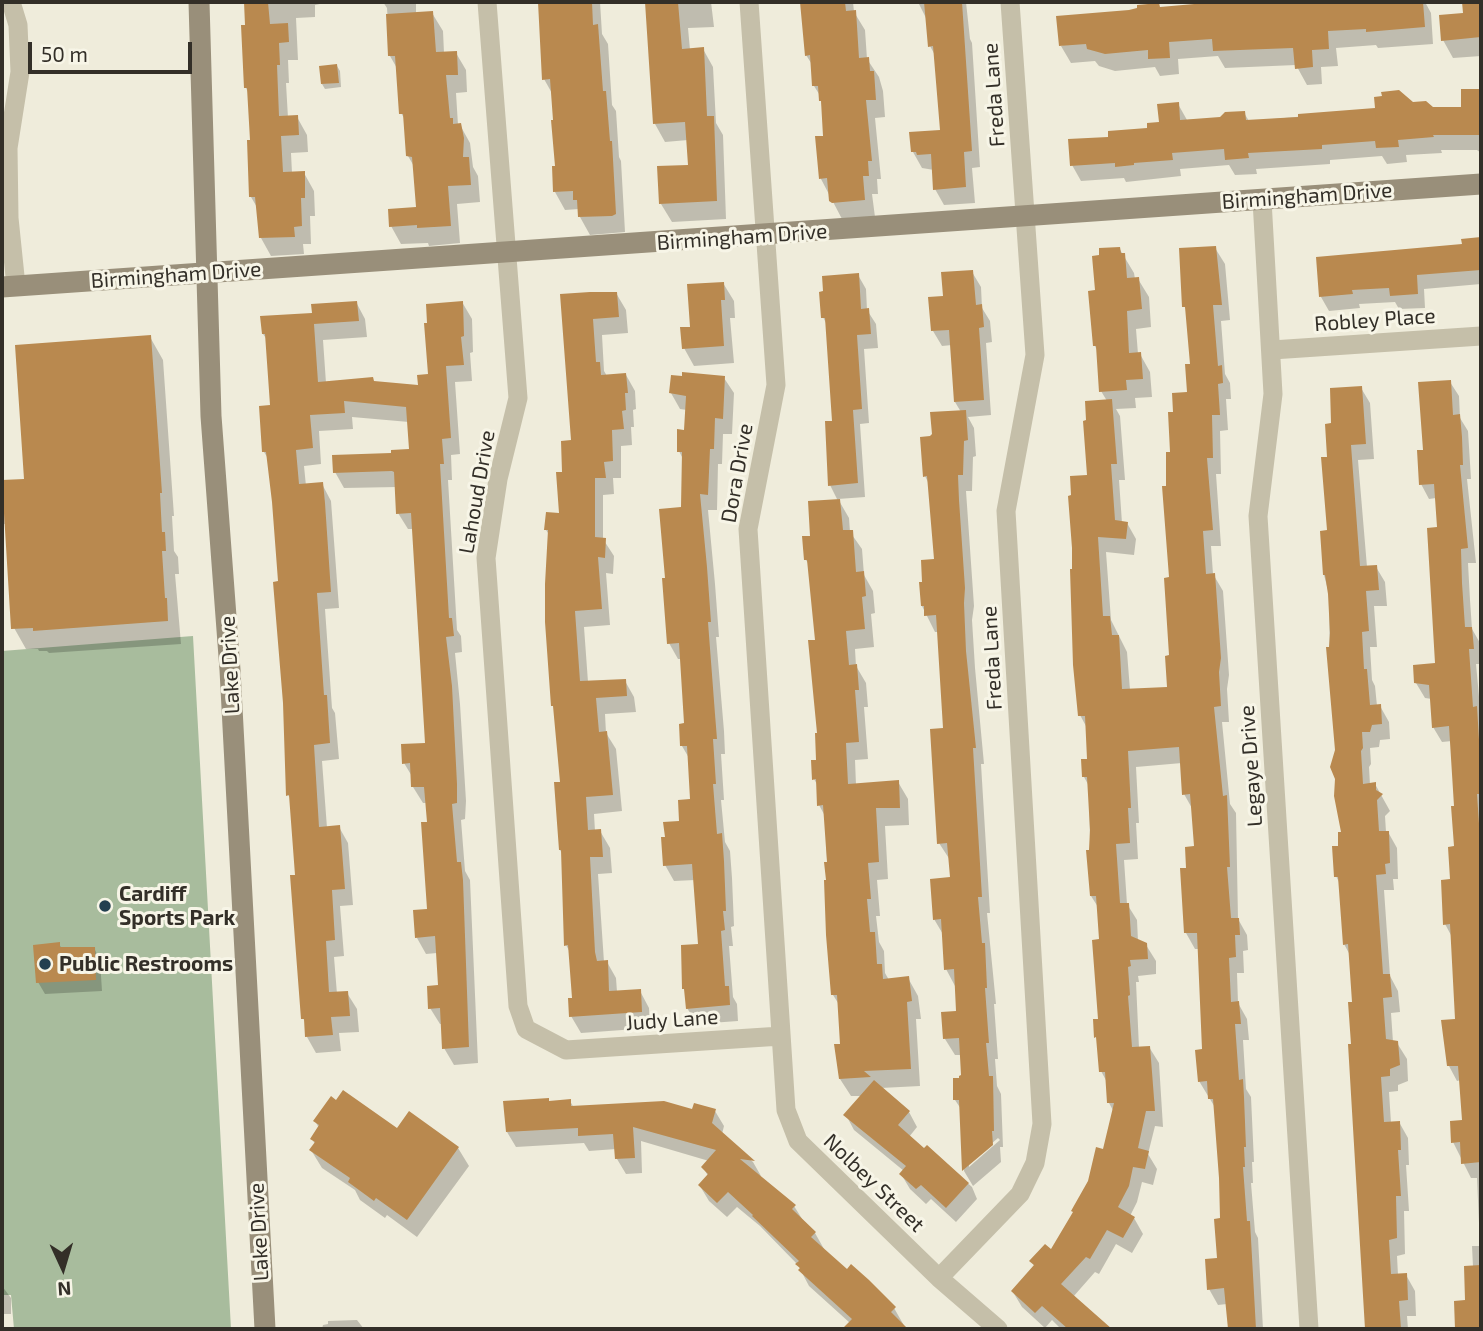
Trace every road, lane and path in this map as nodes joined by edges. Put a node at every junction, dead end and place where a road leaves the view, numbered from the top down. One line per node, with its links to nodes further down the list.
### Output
1 (11, 2): 12 (street)
2 (199, 2): 11 (main road, Lake Drive)
3 (487, 2): 10 (street, Lahoud Drive)
4 (749, 2): 9 (street, Dora Drive)
5 (1010, 2): 8 (street, Freda Lane)
6 (1481, 184): 7 (main road, Birmingham Drive)
7 (1262, 200): 8 (main road, Birmingham Drive); 14 (street, Legaye Drive)
8 (1025, 216): 9 (main road, Birmingham Drive); 17 (street, Freda Lane)
9 (765, 236): 10 (main road, Birmingham Drive); 15 (street, Dora Drive)
10 (508, 252): 11 (main road, Birmingham Drive); 16 (street, Lahoud Drive)
11 (205, 273): 12 (main road, Birmingham Drive); 18 (main road, Lake Drive)
12 (9, 287)
13 (1481, 336): 14 (street, Robley Place)
14 (1272, 350): 20 (street, Legaye Drive)
15 (781, 1036): 16 (street, Judy Lane); 17 (street, Nolbey Street)
16 (566, 1050)
17 (939, 1278): 19 (street, Nolbey Street)
18 (265, 1329)
19 (998, 1329)
20 (1309, 1329)

